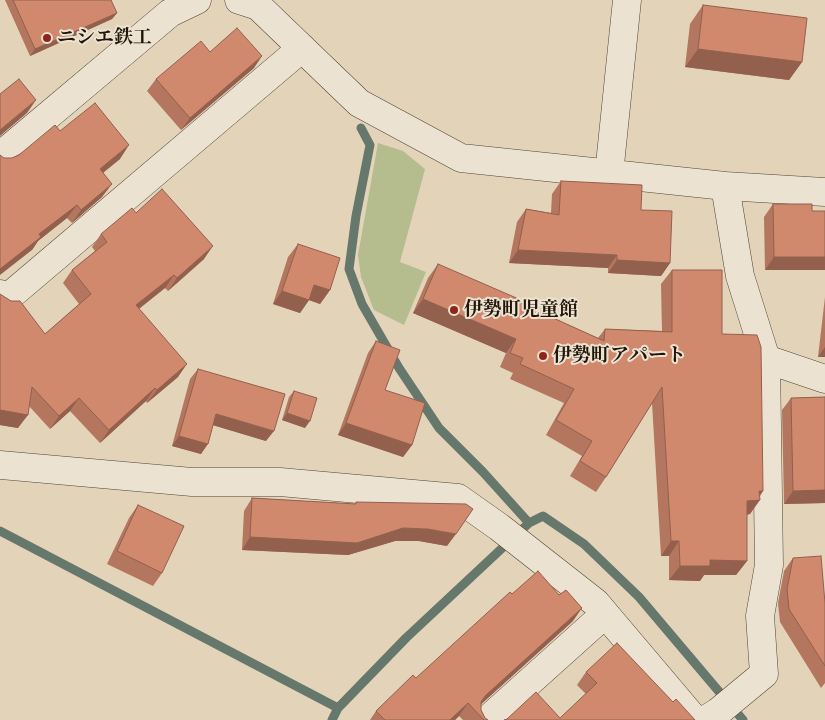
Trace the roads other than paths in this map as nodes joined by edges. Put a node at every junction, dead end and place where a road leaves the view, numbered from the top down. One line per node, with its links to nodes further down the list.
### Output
1 (197, 0): 5 (street)
2 (239, 0): 4 (street)
3 (627, 0): 6 (street)
4 (302, 48): 6 (street); 9 (street)
5 (0, 156)
6 (609, 174): 7 (street)
7 (725, 186): 8 (street); 10 (street)
8 (825, 192)
9 (0, 294)
10 (766, 359): 11 (street); 14 (street)
11 (825, 379)
12 (0, 465): 13 (street)
13 (605, 614): 14 (street); 15 (street)
14 (706, 717)
15 (487, 720)

